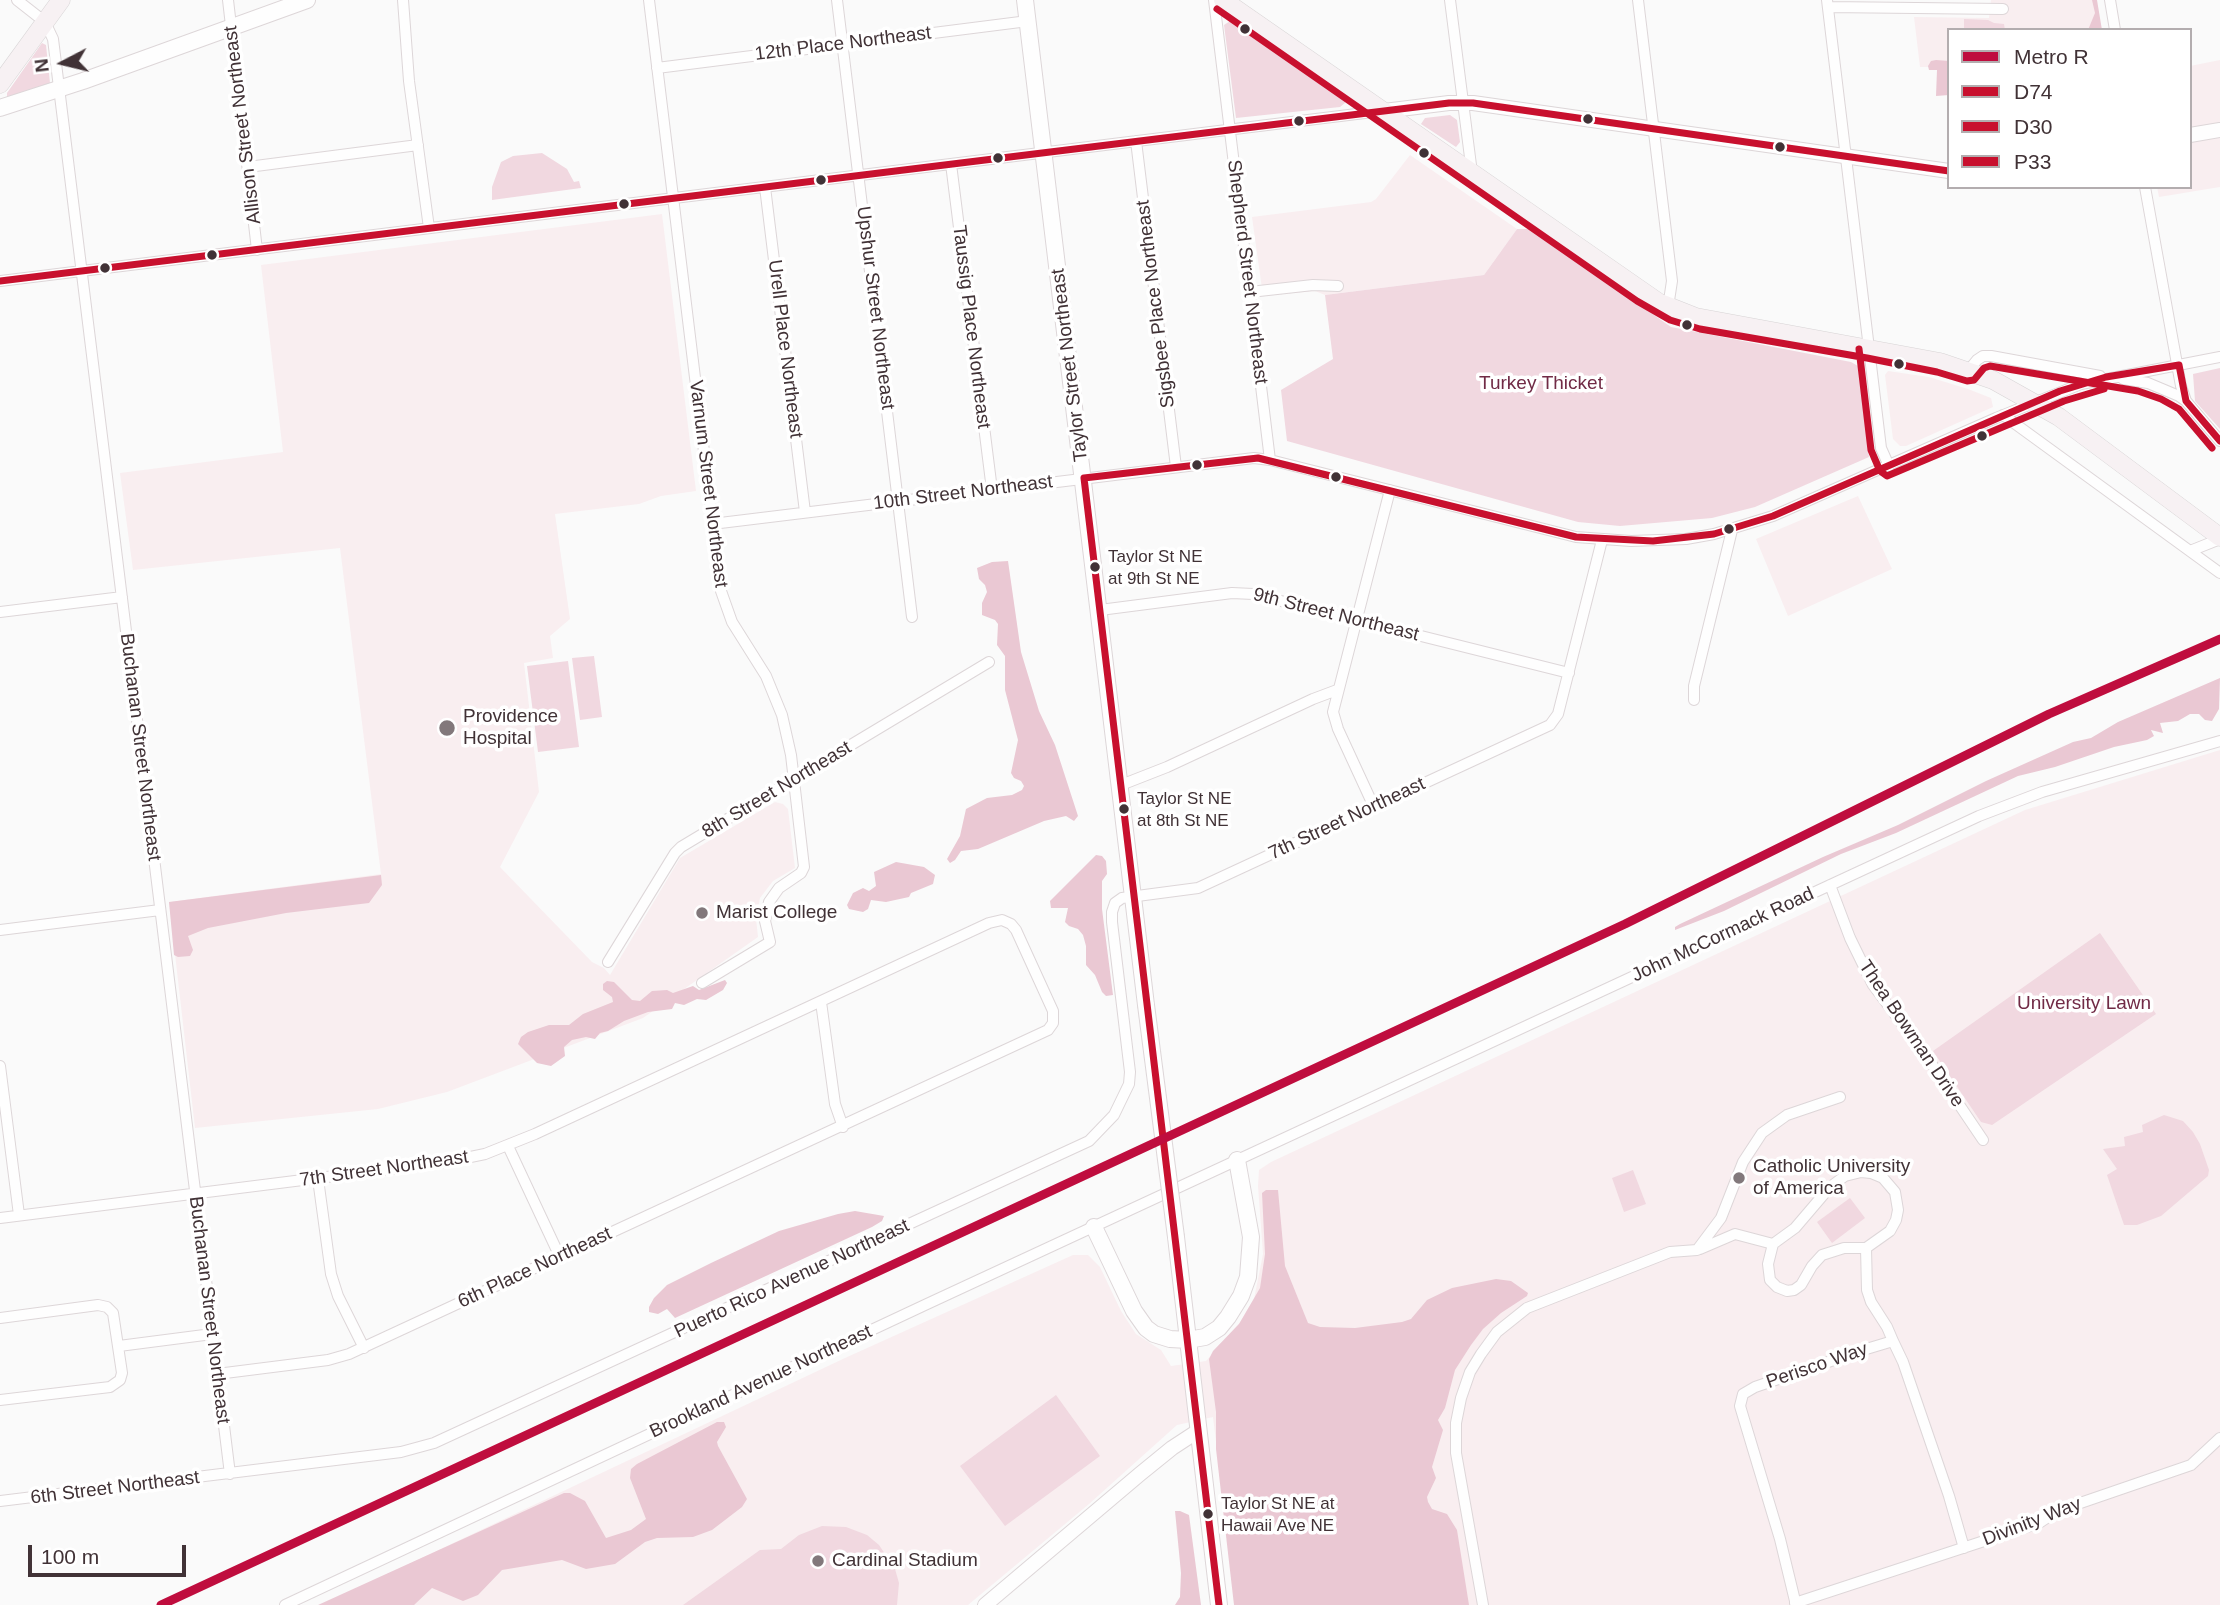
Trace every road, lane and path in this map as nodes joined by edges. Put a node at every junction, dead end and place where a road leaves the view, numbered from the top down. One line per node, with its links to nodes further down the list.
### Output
1 (17, 0): 17 (street)
2 (61, 0): 17 (main road)
3 (228, 0): 18 (street, Allison Street Northeast)
4 (307, 0): 18 (main road)
5 (403, 0): 32 (street)
6 (649, 0): 21 (street, Varnum Street Northeast)
7 (836, 0): 20 (street, Upshur Street Northeast)
8 (1026, 0): 16 (main road, Taylor Street Northeast)
9 (1214, 0): 27 (street, Shepherd Street Northeast)
10 (1223, 0): 26 (main road)
11 (1450, 0): 24 (street)
12 (1638, 0): 28 (street)
13 (2110, 0): 19 (street)
14 (1827, 3): 15 (street); 34 (street)
15 (2003, 9)
16 (1028, 20): 20 (street, 12th Place Northeast); 33 (main road, Taylor Street Northeast)
17 (45, 22): 22 (main road); 23 (street, Buchanan Street Northeast)
18 (231, 26): 23 (main road); 36 (street, Allison Street Northeast)
19 (2115, 28)
20 (842, 44): 21 (street, 12th Place Northeast); 39 (street, Upshur Street Northeast)
21 (657, 68): 42 (street, Varnum Street Northeast)
22 (0, 84)
23 (59, 89): 25 (main road); 45 (street, Buchanan Street Northeast)
24 (1463, 103): 26 (street); 28 (street); 38 (street)
25 (0, 108)
26 (1384, 110): 27 (street); 38 (main road)
27 (1230, 130): 31 (street); 48 (street, Shepherd Street Northeast)
28 (1654, 130): 34 (street); 49 (street)
29 (2220, 130): 30 (street)
30 (2192, 135)
31 (1136, 141): 33 (street); 61 (street, Sigsbee Place Northeast)
32 (418, 145): 36 (street); 43 (street)
33 (1044, 152): 35 (street); 62 (main road, Taylor Street Northeast)
34 (1846, 157): 37 (street); 50 (street)
35 (951, 164): 39 (street); 63 (street, Taussig Place Northeast)
36 (248, 167): 44 (street, Allison Street Northeast)
37 (1947, 171)
38 (1472, 173): 49 (main road)
39 (858, 175): 40 (street); 65 (street, Upshur Street Northeast)
40 (765, 187): 42 (street); 66 (street, Urell Place Northeast)
41 (2145, 189): 52 (street)
42 (673, 198): 43 (street); 67 (street, Varnum Street Northeast)
43 (429, 228): 44 (street)
44 (257, 250): 45 (street)
45 (81, 271): 46 (street); 73 (street, Buchanan Street Northeast)
46 (0, 281)
47 (1338, 286): 48 (street)
48 (1250, 292): 59 (street, Shepherd Street Northeast)
49 (1668, 307): 50 (main road)
50 (1869, 348): 53 (main road); 60 (street)
51 (2220, 357): 52 (street, 10th Street Northeast)
52 (2179, 365): 54 (street, 10th Street Northeast); 55 (street)
53 (1968, 371): 54 (street); 56 (main road)
54 (2106, 377): 55 (street); 56 (street, 10th Street Northeast)
55 (2186, 401): 58 (street)
56 (2034, 402): 57 (street, 10th Street Northeast); 69 (main road)
57 (2003, 415): 60 (street, 10th Street Northeast); 71 (street)
58 (2220, 440)
59 (1270, 460): 61 (street, 10th Street Northeast); 64 (street, 10th Street Northeast)
60 (1889, 466): 68 (street, 10th Street Northeast)
61 (1176, 467): 62 (street, 10th Street Northeast)
62 (1084, 478): 63 (street, 10th Street Northeast); 74 (main road, Taylor Street Northeast)
63 (992, 489): 65 (street, 10th Street Northeast)
64 (1390, 490): 70 (street, 10th Street Northeast); 77 (street)
65 (898, 501): 66 (street, 10th Street Northeast); 76 (street, Upshur Street Northeast)
66 (805, 512): 67 (street, 10th Street Northeast)
67 (712, 524): 83 (street, Varnum Street Northeast)
68 (1732, 530): 70 (street, 10th Street Northeast); 81 (street)
69 (2220, 538): 71 (street)
70 (1602, 540): 79 (street)
71 (2190, 551): 72 (street)
72 (2220, 573)
73 (122, 597): 75 (street); 88 (street, Buchanan Street Northeast)
74 (1100, 610): 77 (street, 9th Street Northeast); 84 (main road, Taylor Street Northeast)
75 (0, 612)
76 (912, 617)
77 (1356, 620): 79 (street, 9th Street Northeast); 80 (street)
78 (989, 662): 83 (street, 8th Street Northeast)
79 (1569, 673): 85 (street, 7th Street Northeast)
80 (1338, 690): 84 (street); 85 (street)
81 (1695, 700)
82 (2220, 741): 86 (street, John McCormack Road)
83 (794, 779): 90 (street, 8th Street Northeast); 91 (street, Varnum Street Northeast)
84 (1121, 785): 87 (main road, Taylor Street Northeast)
85 (1374, 807): 87 (street, 7th Street Northeast)
86 (1830, 886): 96 (street, Thea Bowman Drive); 98 (street, John McCormack Road)
87 (1135, 897): 110 (main road, Taylor Street Northeast, bridge); 118 (street, Puerto Rico Avenue Northeast)
88 (160, 910): 89 (street); 100 (street, Buchanan Street Northeast)
89 (0, 930)
90 (608, 962)
91 (702, 983)
92 (821, 1002): 95 (street); 95 (street, 6th Place Northeast); 97 (street, 7th Street Northeast)
93 (0, 1066): 101 (street)
94 (1840, 1097): 106 (street)
95 (843, 1127): 107 (street, 6th Place Northeast)
96 (1983, 1140)
97 (508, 1146): 99 (street, 7th Street Northeast); 107 (street)
98 (1237, 1160): 103 (street, Brookland Avenue Northeast); 110 (main road)
99 (318, 1179): 100 (street, 7th Street Northeast); 113 (street)
100 (195, 1194): 101 (street, 7th Street Northeast); 109 (street, Buchanan Street Northeast)
101 (19, 1216): 102 (street, 7th Street Northeast)
102 (0, 1218)
103 (1094, 1227): 110 (main road); 122 (street, Brookland Avenue Northeast)
104 (1773, 1244): 105 (street); 105 (street); 106 (street)
105 (1866, 1248): 111 (street)
106 (1697, 1250): 125 (street)
107 (561, 1257): 113 (street, 6th Place Northeast)
108 (0, 1318): 112 (street)
109 (212, 1334): 112 (street); 114 (street, Buchanan Street Northeast)
110 (1188, 1340): 116 (main road, Taylor Street Northeast)
111 (1893, 1341): 120 (street, Perisco Way); 121 (street, Perisco Way)
112 (119, 1346): 115 (street)
113 (364, 1348): 114 (street, 6th Place Northeast)
114 (217, 1374): 118 (street, Buchanan Street Northeast)
115 (0, 1400)
116 (1198, 1431): 123 (street); 124 (main road, Taylor Street Northeast)
117 (2220, 1438): 120 (street, Divinity Way)
118 (229, 1474): 119 (street, 6th Street Northeast)
119 (0, 1501)
120 (1964, 1548): 121 (street, Divinity Way)
121 (1796, 1604)
122 (285, 1605)
123 (985, 1605)
124 (1219, 1605)
125 (1483, 1605)

